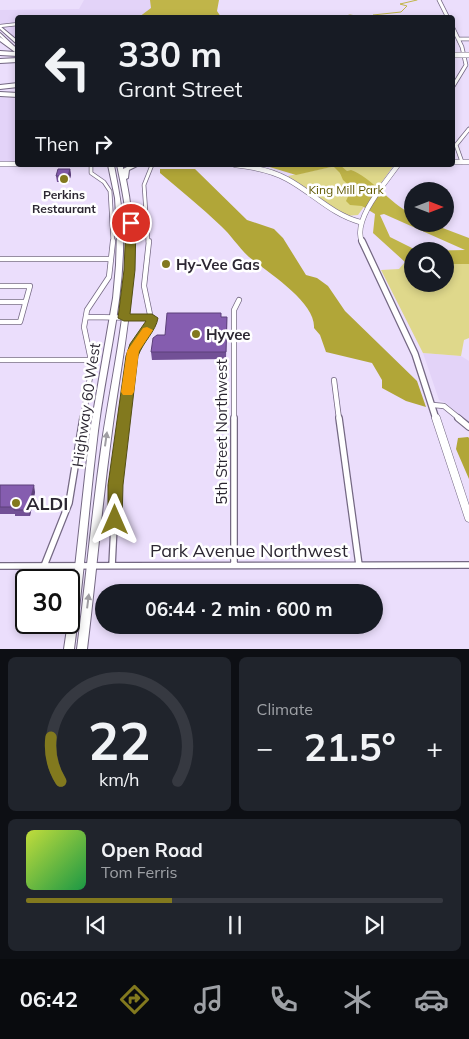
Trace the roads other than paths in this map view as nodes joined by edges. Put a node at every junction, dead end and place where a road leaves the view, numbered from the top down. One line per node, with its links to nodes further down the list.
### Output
1 (439, 0): 2 (street)
2 (446, 15)
3 (15, 24): 4 (street)
4 (0, 26): 10 (main road)
5 (455, 32): 7 (street)
6 (0, 34): 11 (main road)
7 (458, 38): 9 (street); 20 (street)
8 (0, 39): 14 (highway)
9 (469, 39)
10 (15, 41)
11 (15, 50)
12 (455, 50): 13 (highway)
13 (469, 50)
14 (15, 51)
15 (15, 54): 18 (highway)
16 (455, 55): 17 (highway, bridge)
17 (469, 55)
18 (2, 57): 19 (highway)
19 (15, 59)
20 (455, 83)
21 (15, 84): 22 (highway)
22 (0, 87): 23 (highway)
23 (15, 88)
24 (0, 94): 25 (highway)
25 (15, 95)
26 (469, 129): 28 (street)
27 (455, 162): 28 (street)
28 (462, 162): 29 (street)
29 (469, 162)
30 (0, 164): 31 (street)
31 (15, 164)
32 (91, 167): 42 (street)
33 (111, 167): 48 (main road, Highway 60 West)
34 (120, 167): 39 (main road, Highway 60 West)
35 (131, 167): 39 (main road)
36 (151, 167): 50 (street)
37 (247, 167): 40 (street)
38 (397, 167): 40 (street)
39 (124, 181): 49 (main road, Highway 60 West)
40 (360, 222): 55 (street)
41 (0, 259): 42 (street)
42 (112, 259): 47 (street)
43 (0, 286): 46 (street)
44 (239, 300): 58 (street, 5th Street Northwest)
45 (0, 302): 46 (street)
46 (26, 302): 51 (street)
47 (86, 317): 48 (street); 53 (street)
48 (112, 317): 49 (street); 63 (main road, Highway 60 West)
49 (124, 318): 50 (street); 64 (main road, Highway 60 West, one-way to 49)
50 (152, 318): 65 (street)
51 (0, 322)
52 (0, 360): 53 (street)
53 (92, 360): 62 (street)
54 (334, 380): 59 (street)
55 (433, 405): 56 (street); 57 (street)
56 (469, 427)
57 (469, 518)
58 (234, 565): 59 (street, Park Avenue Northwest); 65 (street, Park Avenue Northwest)
59 (359, 565): 60 (street, Park Avenue Northwest)
60 (469, 565)
61 (0, 566): 62 (street, Park Avenue Northwest)
62 (44, 566): 63 (street, Park Avenue Northwest)
63 (82, 566): 64 (street, Park Avenue Northwest); 66 (main road, Highway 60 West)
64 (93, 566): 65 (street, Park Avenue Northwest); 67 (main road, Highway 60 West, one-way to 64)
65 (112, 566)
66 (69, 649)
67 (82, 649)

